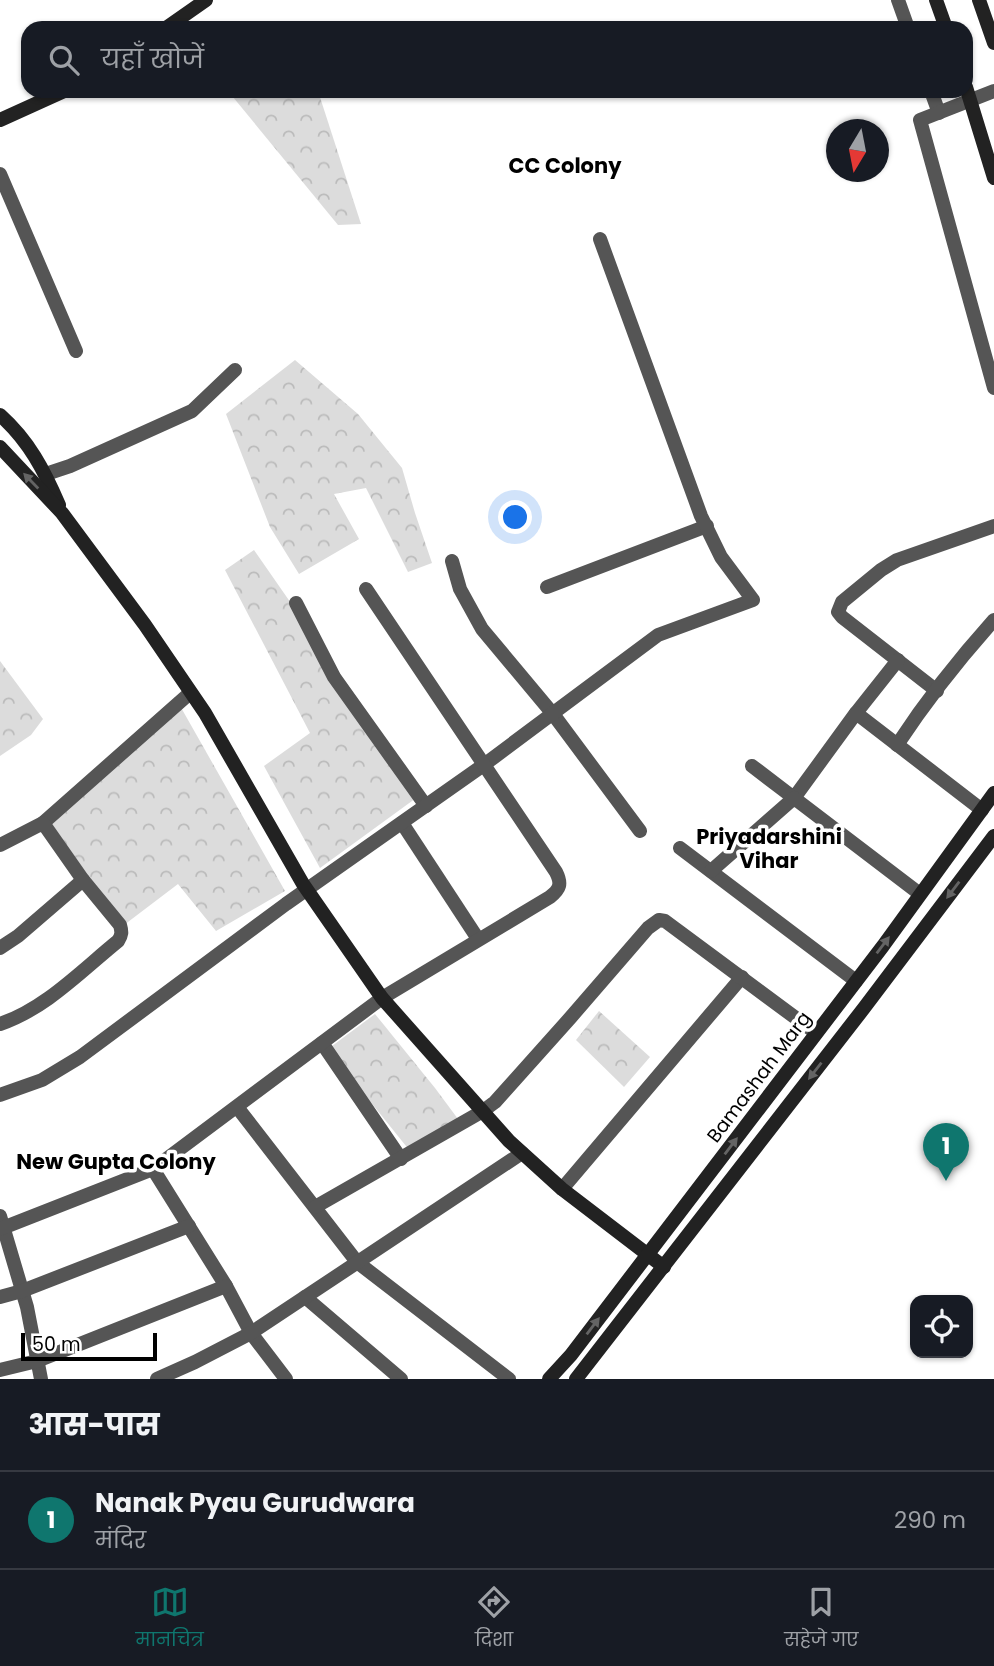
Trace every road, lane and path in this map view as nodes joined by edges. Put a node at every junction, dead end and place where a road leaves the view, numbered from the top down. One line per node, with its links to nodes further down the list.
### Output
1 (206, 0): 5 (street)
2 (898, 0): 6 (street)
3 (936, 0): 7 (street)
4 (979, 0): 8 (street)
5 (176, 21)
6 (906, 21)
7 (944, 21)
8 (994, 43)
9 (994, 91): 10 (street)
10 (973, 93)
11 (49, 98): 16 (street)
12 (934, 98): 15 (street)
13 (962, 98): 15 (street)
14 (969, 98): 18 (street)
15 (939, 113): 22 (street)
16 (0, 120)
17 (0, 174): 20 (street)
18 (994, 178)
19 (600, 239): 27 (street)
20 (76, 351)
21 (234, 370): 25 (street)
22 (994, 388)
23 (0, 415): 25 (street)
24 (0, 447): 26 (street, one-way to 24)
25 (46, 474): 26 (street)
26 (62, 513): 36 (street)
27 (707, 526): 30 (street); 38 (street)
28 (994, 526): 34 (street)
29 (452, 561): 38 (street)
30 (547, 587)
31 (366, 589): 40 (street)
32 (296, 603): 44 (street)
33 (994, 620): 35 (street)
34 (898, 660): 35 (street); 37 (street)
35 (937, 691): 39 (street)
36 (190, 693): 46 (street); 54 (street)
37 (856, 713): 39 (street); 43 (street)
38 (553, 714): 40 (street); 48 (street)
39 (897, 745): 45 (street)
40 (485, 764): 44 (street); 56 (street)
41 (752, 766): 43 (street)
42 (994, 793): 45 (street, Bamashah Marg)
43 (794, 798): 52 (street); 55 (street)
44 (426, 806): 47 (street)
45 (982, 810): 55 (street, Bamashah Marg)
46 (43, 823): 50 (street); 53 (street)
47 (402, 823): 54 (street); 56 (street)
48 (640, 831)
49 (994, 835): 76 (street, Bamashah Marg, one-way to 76)
50 (0, 845)
51 (680, 848): 52 (street)
52 (711, 871): 59 (street)
53 (83, 880): 57 (street); 61 (street)
54 (306, 889): 60 (street); 64 (street)
55 (920, 894): 59 (street, Bamashah Marg, one-way to 55)
56 (478, 939): 60 (street)
57 (0, 948)
58 (742, 977): 62 (street); 66 (street); 70 (street)
59 (856, 981): 62 (street, Bamashah Marg)
60 (382, 998): 63 (street); 66 (street)
61 (0, 1024)
62 (816, 1033): 74 (street, Bamashah Marg, one-way to 62)
63 (322, 1043): 65 (street); 68 (street)
64 (0, 1095)
65 (237, 1107): 69 (street); 71 (street)
66 (483, 1111): 67 (street); 68 (street)
67 (523, 1153): 70 (street); 75 (street)
68 (401, 1159): 71 (street)
69 (153, 1169): 72 (street); 73 (street)
70 (562, 1189): 74 (street)
71 (315, 1208): 75 (street)
72 (1, 1224): 78 (street)
73 (189, 1226): 77 (street); 78 (street)
74 (649, 1254): 76 (street); 89 (street, Bamashah Marg, one-way to 74)
75 (357, 1262): 80 (street); 88 (street)
76 (664, 1267): 90 (street, Bamashah Marg)
77 (226, 1286): 81 (street); 82 (street)
78 (22, 1291): 79 (street); 82 (street)
79 (0, 1297)
80 (305, 1297): 81 (street); 87 (street)
81 (251, 1332): 85 (street); 86 (street)
82 (37, 1360): 83 (street); 84 (street)
83 (0, 1370)
84 (41, 1379)
85 (158, 1379)
86 (286, 1379)
87 (401, 1379)
88 (509, 1379)
89 (549, 1379)
90 (576, 1379)

